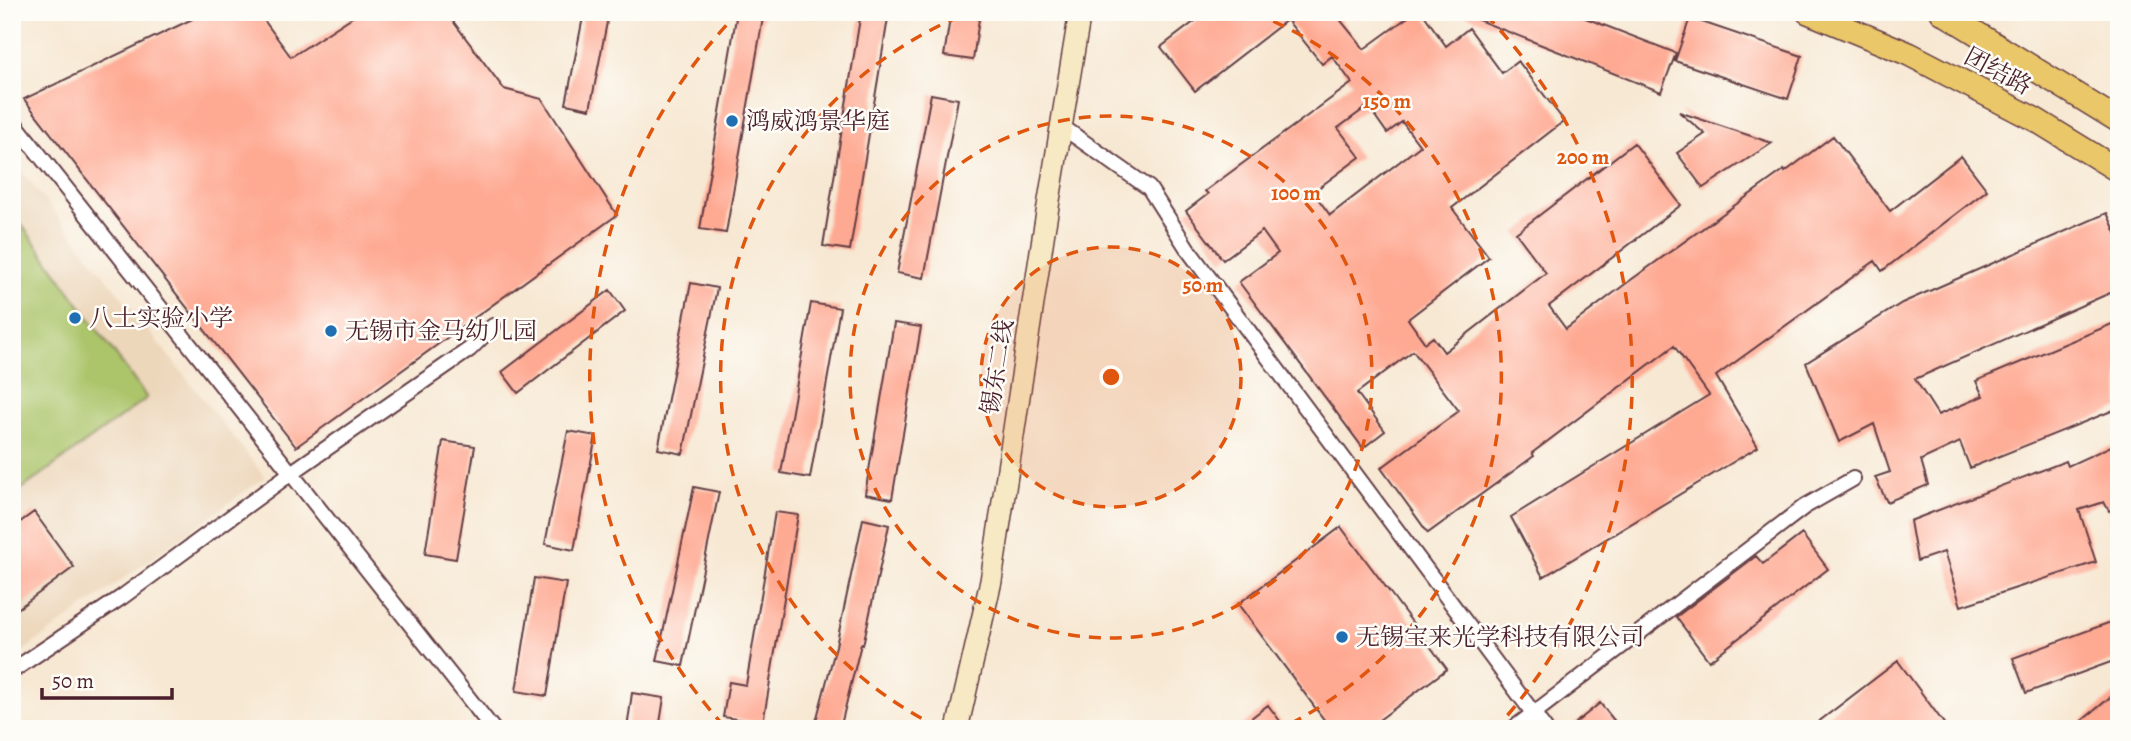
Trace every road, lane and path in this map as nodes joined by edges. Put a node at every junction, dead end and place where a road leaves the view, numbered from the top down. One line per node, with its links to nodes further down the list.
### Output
1 (1080, 12): 6 (main road, 锡东二线)
2 (1808, 12): 7 (main road, 团结路)
3 (1942, 12): 5 (main road, 团结路)
4 (12, 120): 9 (street)
5 (2119, 121)
6 (1061, 127): 12 (street); 14 (main road, 锡东二线)
7 (2119, 171)
8 (493, 326): 9 (street)
9 (291, 473): 11 (street); 13 (street)
10 (1853, 479): 12 (street)
11 (12, 671)
12 (1533, 713): 15 (street); 16 (street)
13 (493, 729)
14 (957, 729)
15 (1513, 729)
16 (1545, 729)

